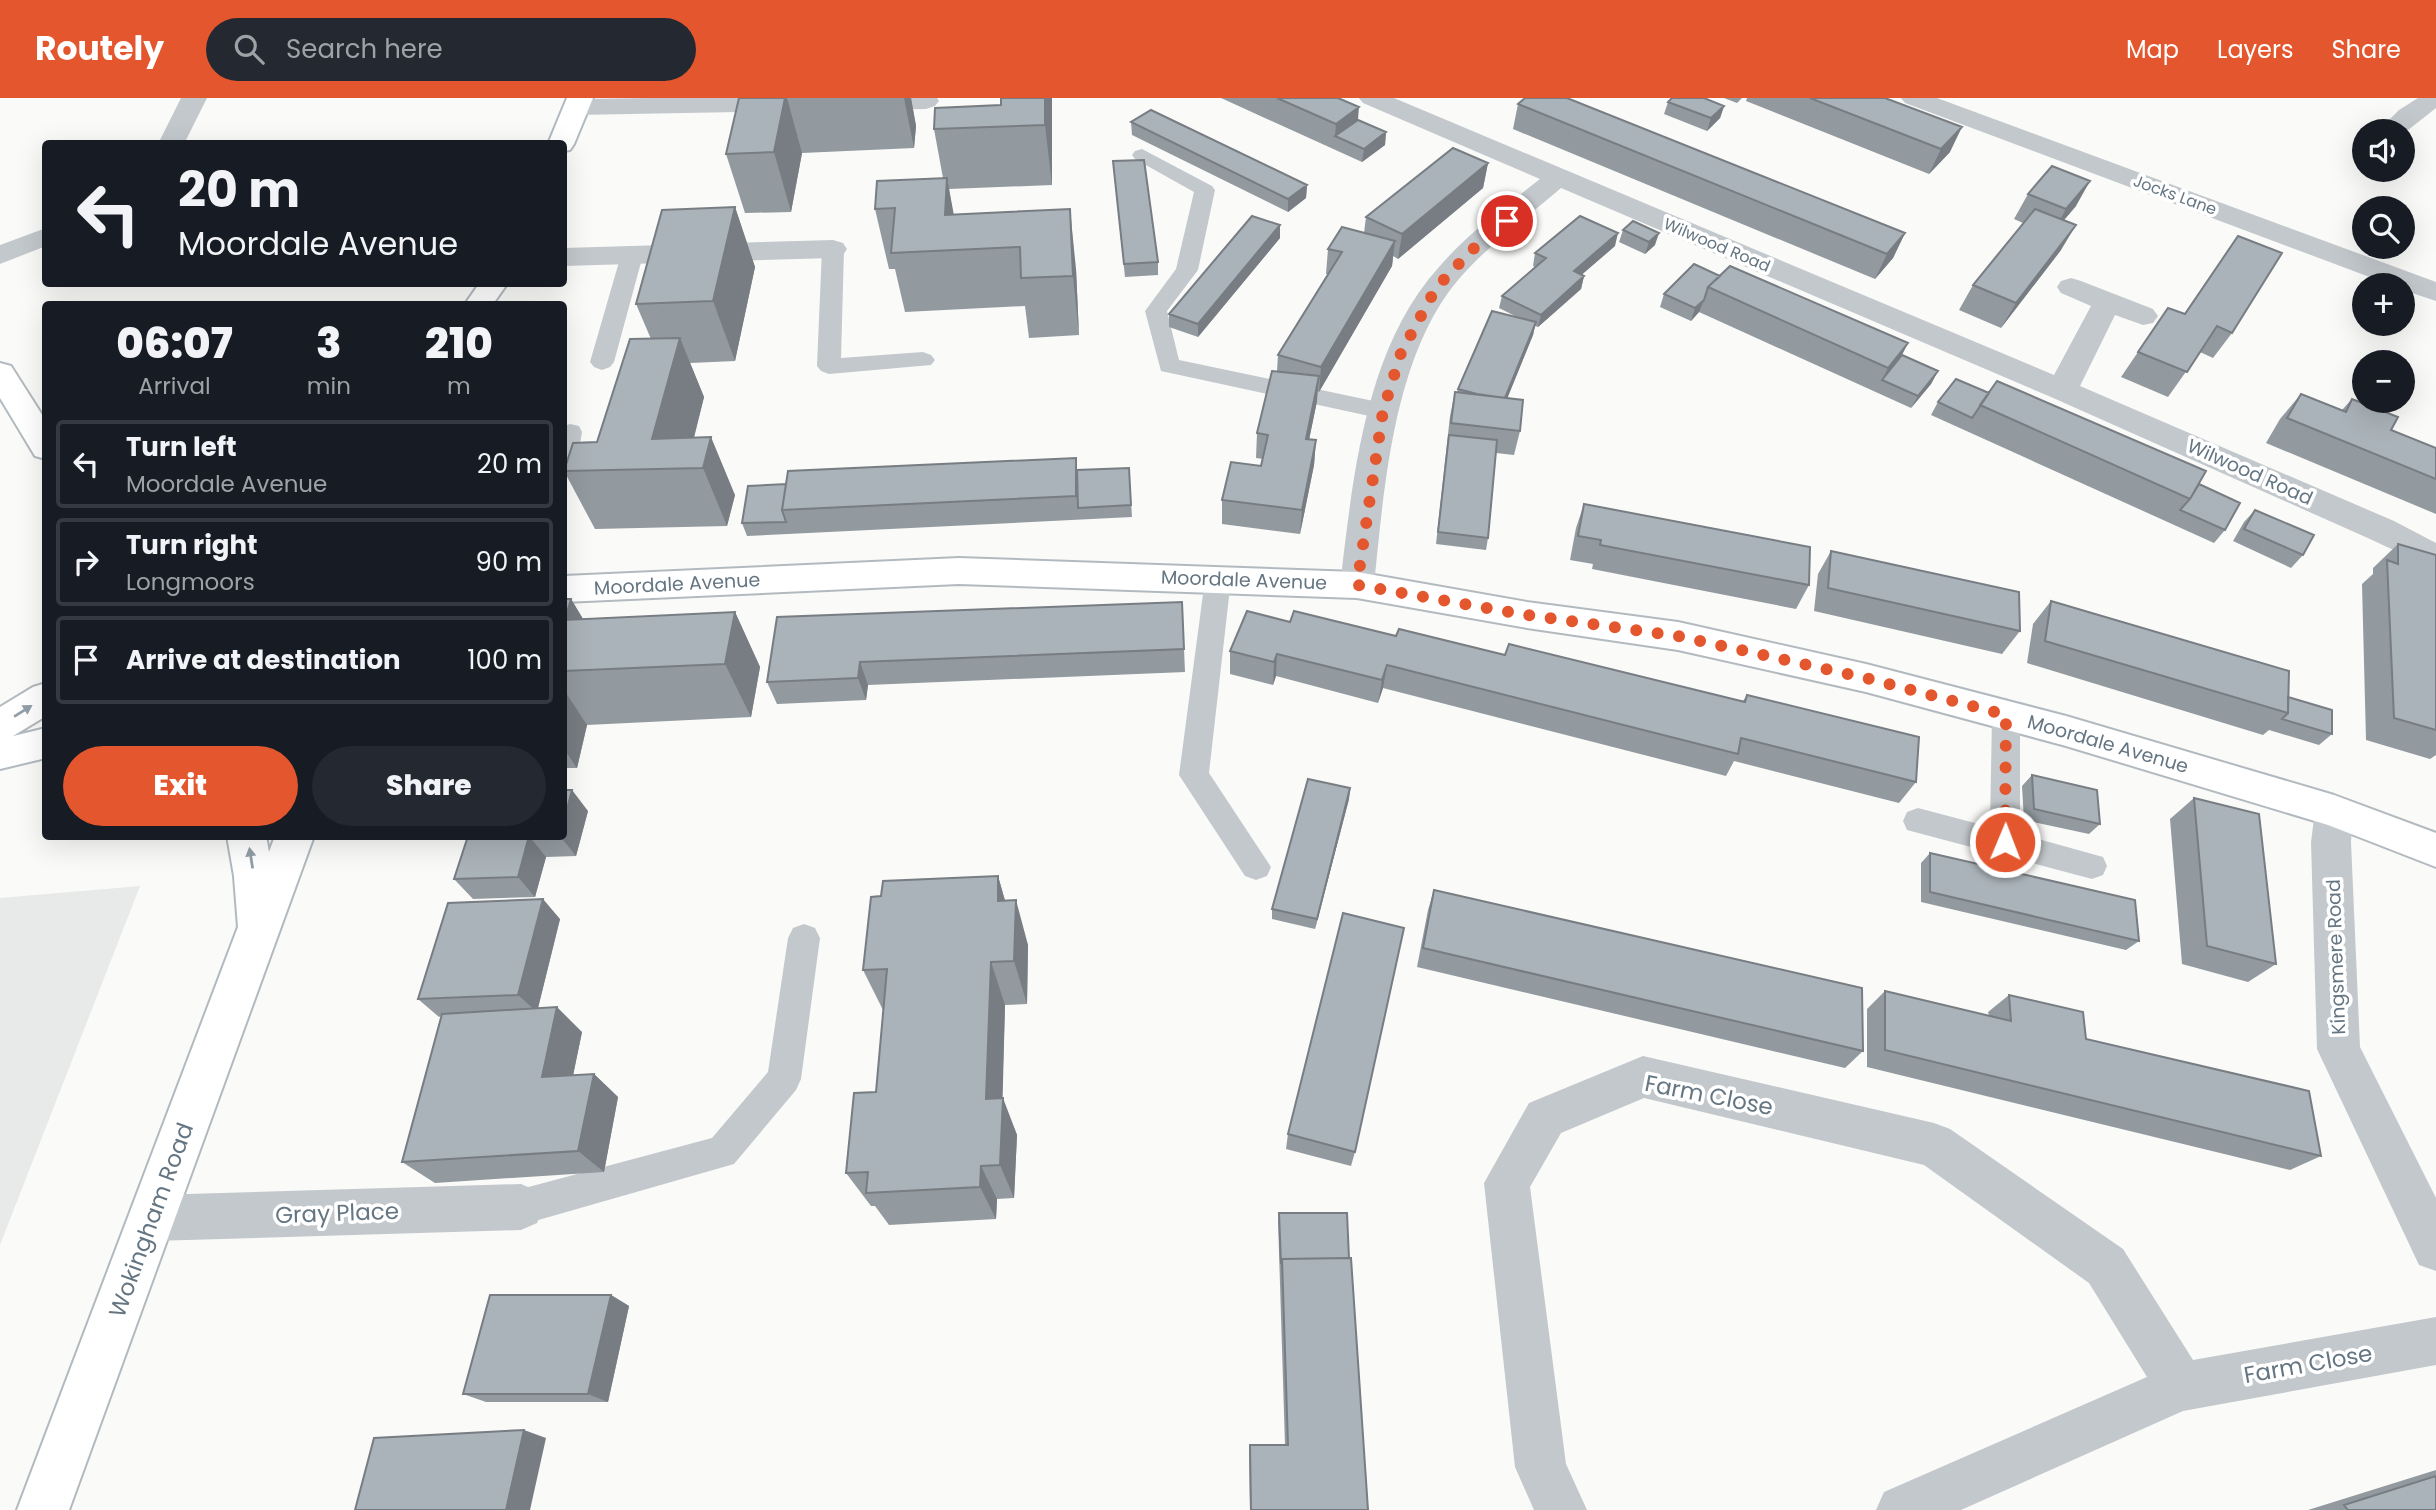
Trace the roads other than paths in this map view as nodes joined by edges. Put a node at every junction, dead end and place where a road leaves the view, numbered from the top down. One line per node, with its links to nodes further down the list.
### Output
1 (194, 98): 8 (street)
2 (1372, 98): 11 (street, Wilwood Road)
3 (1914, 98): 18 (street, Jocks Lane)
4 (2435, 98): 7 (street)
5 (929, 99): 6 (street)
6 (579, 103): 9 (street)
7 (2403, 119)
8 (173, 140)
9 (563, 140)
10 (1142, 155): 25 (lane)
11 (1558, 177): 24 (street, Wilwood Road); 25 (street)
12 (42, 238): 14 (street)
13 (833, 249): 15 (street); 21 (lane)
14 (0, 255)
15 (632, 255): 16 (street); 22 (lane)
16 (567, 257)
17 (2071, 287): 19 (street)
18 (2436, 292)
19 (2107, 302): 20 (street); 24 (street)
20 (2143, 317)
21 (923, 360)
22 (601, 362)
23 (0, 373): 27 (street)
24 (2062, 390): 29 (street, Wilwood Road)
25 (1383, 411): 31 (street)
26 (570, 432): 28 (lane)
27 (42, 441)
28 (567, 450)
29 (2436, 558)
30 (1217, 579): 31 (street, Moordale Avenue); 32 (street, Moordale Avenue); 45 (lane)
31 (1357, 585): 34 (street, Moordale Avenue)
32 (567, 589)
33 (42, 699): 35 (street, one-way to 33)
34 (2006, 715): 38 (street, Moordale Avenue); 42 (lane)
35 (0, 725)
36 (42, 744): 37 (street)
37 (0, 754)
38 (2334, 811): 43 (street, Moordale Avenue); 50 (street, Kingsmere Road)
39 (1918, 821): 42 (lane)
40 (247, 840): 46 (street, Wokingham Road, one-way to 40)
41 (293, 840): 46 (street, Wokingham Road)
42 (2005, 842): 44 (lane)
43 (2436, 850)
44 (2092, 866)
45 (1256, 867)
46 (258, 929): 49 (street, Wokingham Road)
47 (804, 938): 48 (lane)
48 (521, 1207): 49 (street, Gray Place)
49 (153, 1218): 53 (street, Wokingham Road)
50 (2436, 1248)
51 (2436, 1341): 52 (street, Farm Close)
52 (2180, 1387): 54 (street, Farm Close); 55 (street, Farm Close)
53 (43, 1510)
54 (1561, 1510)
55 (1902, 1510)

